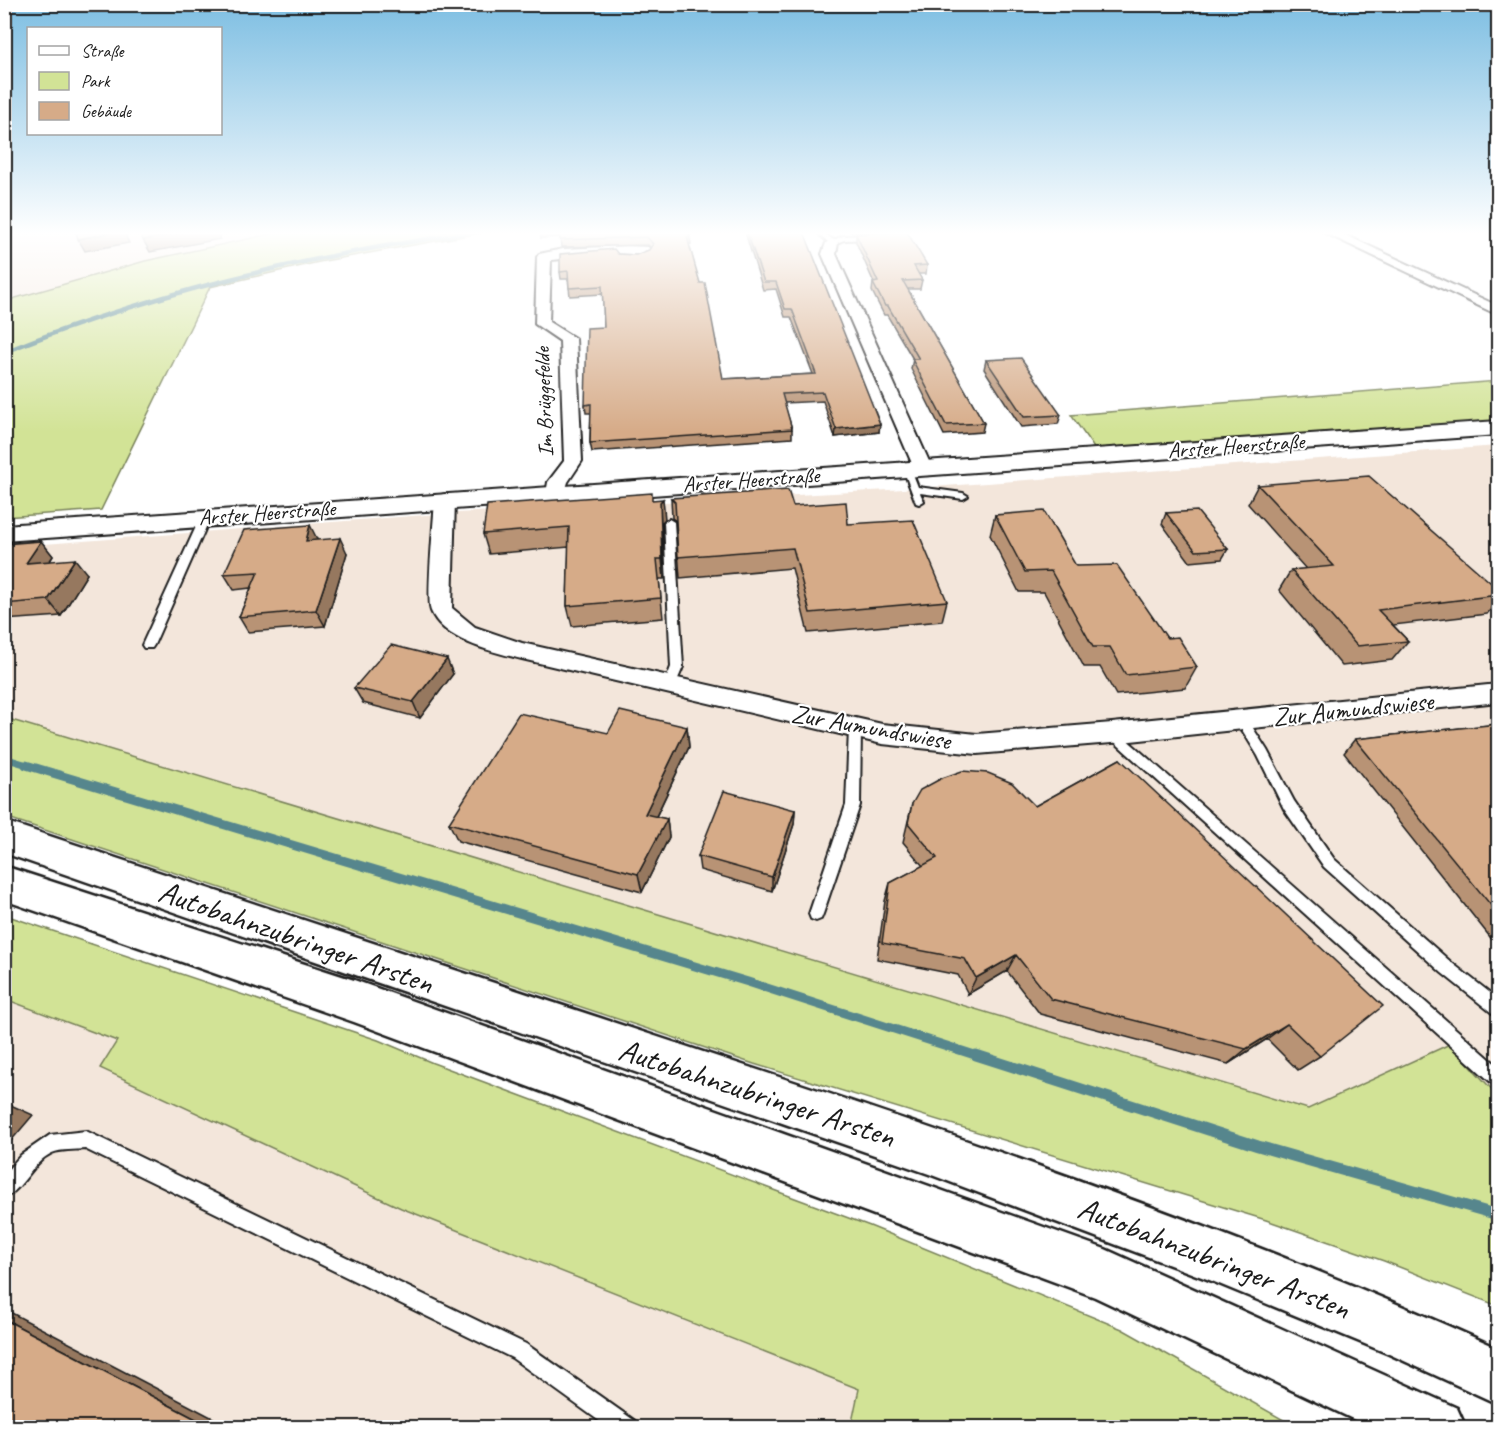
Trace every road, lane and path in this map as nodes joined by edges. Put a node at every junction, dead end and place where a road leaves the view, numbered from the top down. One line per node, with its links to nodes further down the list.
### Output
1 (543, 299): 7 (street, Im Brüggefelde)
2 (846, 299): 6 (street)
3 (1472, 299): 4 (street)
4 (1498, 311)
5 (1498, 428): 6 (street, Arster Heerstraße)
6 (915, 475): 7 (street, Arster Heerstraße); 8 (lane); 10 (lane)
7 (556, 494): 9 (street, Arster Heerstraße)
8 (963, 496)
9 (445, 500): 11 (street, Arster Heerstraße); 15 (street, Zur Aumundswiese)
10 (919, 501)
11 (205, 518): 13 (street, Arster Heerstraße); 14 (lane)
12 (669, 522): 15 (lane)
13 (4, 533)
14 (148, 645)
15 (670, 685): 18 (street, Zur Aumundswiese)
16 (1498, 693): 17 (street, Zur Aumundswiese)
17 (1242, 720): 19 (street, Zur Aumundswiese); 23 (lane)
18 (855, 729): 19 (street, Zur Aumundswiese); 22 (lane)
19 (1112, 734): 24 (lane)
20 (4, 837): 26 (highway, Autobahnzubringer Arsten)
21 (4, 883): 28 (highway, Autobahnzubringer Arsten)
22 (816, 914)
23 (1498, 1008)
24 (1498, 1077)
25 (4, 1189): 27 (lane)
26 (1498, 1376)
27 (628, 1428)
28 (1437, 1428)

